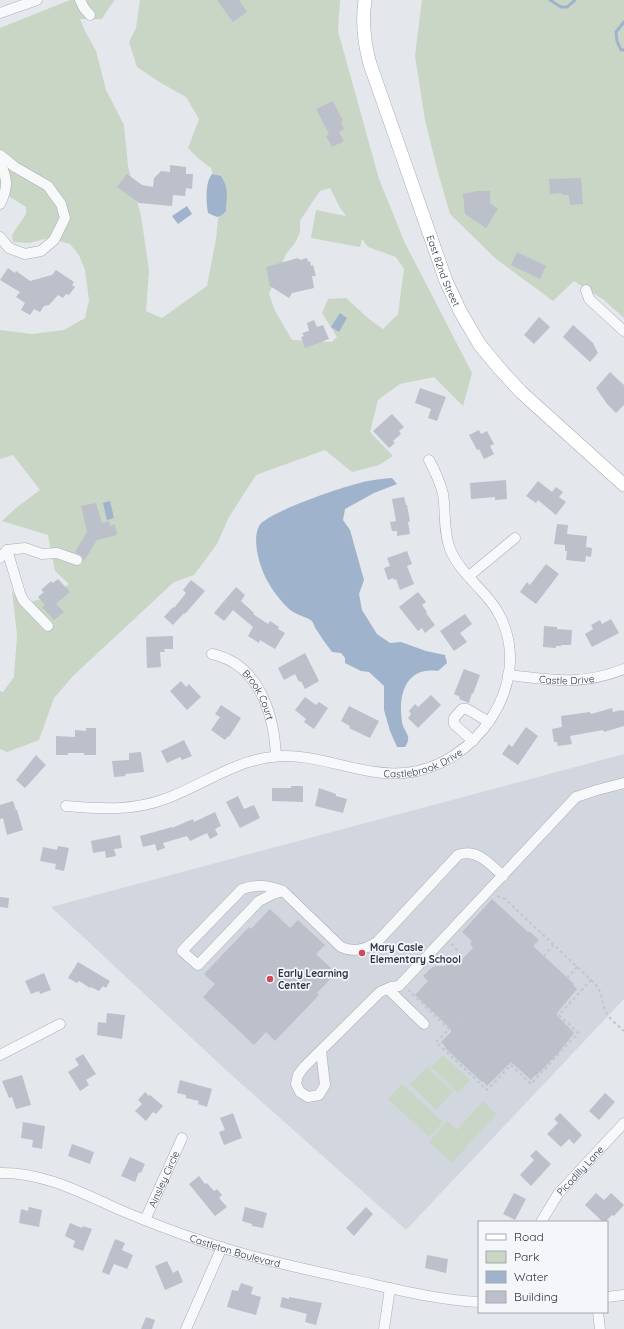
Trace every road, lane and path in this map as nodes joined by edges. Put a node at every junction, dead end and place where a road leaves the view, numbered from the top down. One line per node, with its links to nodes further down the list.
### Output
1 (37, 0): 4 (street)
2 (80, 0): 5 (street)
3 (365, 0): 13 (main road, East 82nd Street)
4 (0, 13)
5 (90, 16)
6 (0, 155): 9 (street)
7 (0, 163): 8 (street)
8 (0, 204)
9 (0, 237)
10 (586, 290): 11 (street)
11 (624, 331)
12 (429, 460): 18 (street, Castlebrook Drive)
13 (624, 485)
14 (515, 538): 18 (street)
15 (4, 549): 16 (street); 17 (street); 19 (street)
16 (0, 558)
17 (77, 560)
18 (469, 576): 22 (street, Castlebrook Drive)
19 (48, 626)
20 (212, 654): 25 (street, Brook Court)
21 (624, 669): 22 (street, Castle Drive)
22 (508, 675): 23 (street, Castlebrook Drive)
23 (489, 722): 24 (street, Castlebrook Drive); 24 (street)
24 (473, 741): 25 (street, Castlebrook Drive)
25 (276, 756): 27 (street, Castlebrook Drive)
26 (624, 783): 28 (street)
27 (66, 806)
28 (503, 876): 29 (street); 38 (street)
29 (283, 891): 29 (street)
30 (492, 898): 32 (path)
31 (456, 941): 34 (path)
32 (554, 945): 33 (path); 35 (path)
33 (544, 956)
34 (464, 957)
35 (577, 967): 36 (path); 37 (path)
36 (567, 978)
37 (591, 980): 41 (path); 46 (path)
38 (388, 989): 44 (street); 47 (street)
39 (410, 992): 45 (path)
40 (551, 1008): 41 (path)
41 (559, 1015): 50 (path)
42 (460, 1017): 45 (path)
43 (60, 1024): 48 (street)
44 (424, 1024)
45 (449, 1029): 50 (path)
46 (624, 1030)
47 (321, 1051): 47 (street)
48 (0, 1055)
49 (504, 1058): 50 (path)
50 (511, 1065)
51 (624, 1124): 55 (street, Picadilly Lane)
52 (182, 1138): 54 (street, Ainsley Circle)
53 (0, 1173): 54 (street, Castleton Boulevard)
54 (145, 1220): 56 (street, Castleton Boulevard)
55 (541, 1221)
56 (222, 1247): 57 (street, Castleton Boulevard); 62 (street)
57 (390, 1288): 60 (street, Castleton Boulevard); 63 (street)
58 (624, 1295): 59 (street)
59 (608, 1298)
60 (478, 1302)
61 (598, 1313): 64 (street)
62 (186, 1329)
63 (384, 1329)
64 (600, 1329)

